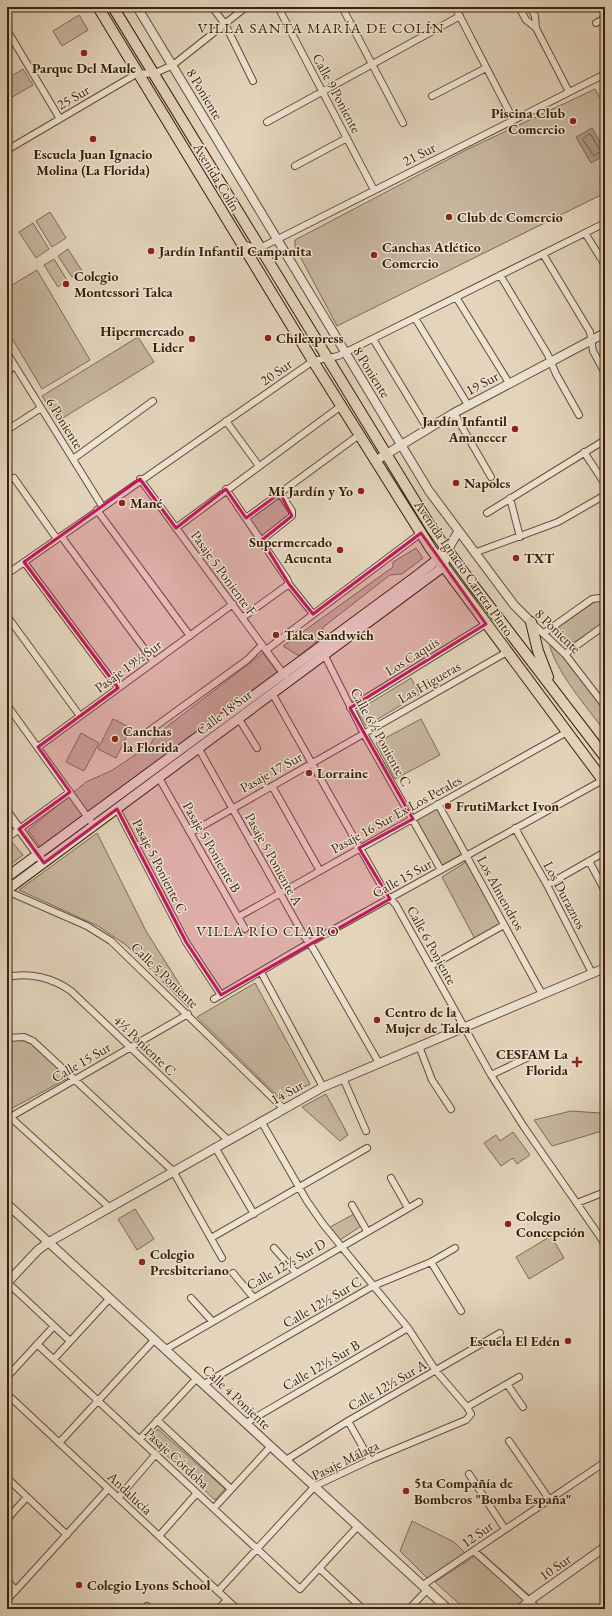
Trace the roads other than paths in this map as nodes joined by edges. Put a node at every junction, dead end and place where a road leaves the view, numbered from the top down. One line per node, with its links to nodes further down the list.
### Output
1 (98, 7): 20 (main road, Avenida Colín)
2 (113, 7): 21 (main road, Avenida Colín)
3 (137, 7): 18 (street, 8 Poniente)
4 (212, 7): 14 (street)
5 (246, 7): 14 (street)
6 (278, 7): 24 (street, Calle 9 Poniente)
7 (342, 7): 17 (street)
8 (455, 7): 11 (street)
9 (519, 7): 15 (street)
10 (530, 7): 15 (street)
11 (460, 16): 17 (street); 19 (street)
12 (605, 18): 13 (street)
13 (596, 23)
14 (225, 24): 18 (street); 23 (street)
15 (536, 28): 25 (street)
16 (7, 30): 27 (street)
17 (371, 63): 24 (street); 30 (street)
18 (173, 66): 21 (street); 37 (street, 8 Poniente)
19 (486, 68): 26 (street); 28 (street)
20 (138, 73): 21 (street); 27 (street, 25 Sur); 38 (main road, Avenida Colín)
21 (153, 74): 39 (main road, Avenida Colín)
22 (605, 74): 25 (street, 21 Sur)
23 (253, 82)
24 (323, 92): 29 (street); 31 (street, Calle 9 Poniente)
25 (569, 92): 28 (street, 21 Sur)
26 (432, 96)
27 (60, 119): 32 (street, 25 Sur)
28 (513, 119): 34 (street, 21 Sur)
29 (267, 122)
30 (403, 123)
31 (347, 138): 33 (street); 34 (street, Calle 9 Poniente)
32 (8, 148)
33 (295, 166)
34 (374, 190): 37 (street, 21 Sur)
35 (605, 223): 36 (street, 20 Sur)
36 (585, 233): 40 (street, 20 Sur); 41 (street)
37 (278, 239): 39 (street, 21 Sur); 49 (street, 8 Poniente)
38 (242, 244): 39 (street); 51 (main road, Avenida Colín)
39 (260, 248): 50 (main road, Avenida Colín)
40 (543, 254): 42 (street, 20 Sur); 47 (street)
41 (605, 265)
42 (500, 275): 43 (street, 20 Sur); 52 (street)
43 (456, 297): 44 (street, 20 Sur); 56 (street)
44 (415, 318): 46 (street, 20 Sur); 58 (street)
45 (605, 333): 47 (street, 19 Sur)
46 (373, 339): 49 (street, 20 Sur); 64 (street)
47 (591, 340): 52 (street, 19 Sur); 55 (street)
48 (7, 353): 53 (street, 6 Poniente)
49 (344, 353): 50 (street, 20 Sur); 68 (street, 8 Poniente)
50 (328, 360): 51 (street, 20 Sur); 70 (main road, Avenida Ignacio Carrera Pinto)
51 (313, 361): 59 (main road, Avenida Ignacio Carrera Pinto); 63 (street, 20 Sur)
52 (551, 362): 56 (street, 19 Sur); 62 (street)
53 (15, 366): 54 (street); 60 (street, 6 Poniente)
54 (7, 370)
55 (605, 373)
56 (509, 384): 58 (street, 19 Sur)
57 (154, 401): 71 (street)
58 (468, 405): 61 (street, 19 Sur)
59 (341, 406): 66 (main road, Avenida Ignacio Carrera Pinto); 73 (street)
60 (41, 408): 65 (street); 71 (street, 6 Poniente)
61 (454, 413): 64 (street, 19 Sur); 74 (street)
62 (579, 415)
63 (226, 421): 73 (street); 76 (street, 20 Sur)
64 (427, 428): 68 (street, 19 Sur)
65 (7, 430)
66 (359, 435): 72 (main road, Avenida Ignacio Carrera Pinto); 79 (street)
67 (605, 440): 69 (street)
68 (400, 444): 70 (street, 19 Sur); 86 (street, 8 Poniente)
69 (584, 452): 77 (street); 81 (street)
70 (385, 453): 72 (street, 19 Sur); 91 (main road, Avenida Ignacio Carrera Pinto)
71 (73, 459): 82 (street, 6 Poniente)
72 (375, 461): 87 (main road, Avenida Ignacio Carrera Pinto)
73 (259, 466): 78 (street)
74 (491, 477)
75 (14, 478): 88 (street)
76 (140, 479): 82 (street, 20 Sur); 85 (street, Pasaje 5 Poniente F)
77 (605, 484)
78 (226, 489): 84 (street); 85 (street)
79 (280, 493): 84 (street); 90 (street)
80 (605, 495): 89 (street)
81 (510, 498): 83 (street); 89 (street)
82 (100, 508): 88 (street, 20 Sur); 106 (street, 6 Poniente)
83 (487, 513)
84 (246, 518): 90 (street)
85 (176, 528): 98 (street, Pasaje 5 Poniente F)
86 (458, 532): 91 (street); 92 (street, 8 Poniente)
87 (421, 533): 94 (main road, Avenida Ignacio Carrera Pinto); 99 (street)
88 (59, 537): 93 (street, 20 Sur); 111 (street)
89 (520, 537): 92 (street)
90 (262, 540): 96 (street)
91 (446, 549): 94 (main road, Calle 18 Sur); 114 (main road, Avenida Ignacio Carrera Pinto)
92 (474, 553): 102 (street, 8 Poniente)
93 (24, 562): 95 (street, 20 Sur); 113 (street)
94 (440, 563): 103 (main road, Avenida Ignacio Carrera Pinto); 110 (main road, Calle 18 Sur); 112 (main road, Calle 18 Sur)
95 (7, 574)
96 (289, 584): 99 (street); 101 (street)
97 (605, 600): 105 (street)
98 (233, 604): 101 (street, Pasaje 5 Poniente F); 106 (street, Pasaje 19½ Sur)
99 (313, 614): 107 (street)
100 (7, 616): 119 (street)
101 (242, 618): 107 (street, Pasaje 5 Poniente F)
102 (531, 622): 105 (street, 8 Poniente); 114 (main road)
103 (486, 624): 108 (main road, Avenida Ignacio Carrera Pinto); 118 (street, Los Caquis)
104 (605, 626): 109 (street)
105 (544, 633): 109 (street, 8 Poniente)
106 (190, 636): 111 (street, Pasaje 19½ Sur)
107 (264, 648): 112 (street, Pasaje 5 Poniente F); 121 (street)
108 (507, 652): 122 (main road, Avenida Ignacio Carrera Pinto); 123 (street, Las Higueras)
109 (565, 654): 117 (street, 8 Poniente)
110 (324, 656): 112 (main road, Calle 18 Sur); 118 (street, Calle 6½ Poniente C)
111 (154, 662): 113 (street, Pasaje 19½ Sur)
112 (286, 678): 115 (main road, Calle 18 Sur); 137 (main road, Calle 18 Sur)
113 (118, 688): 119 (street, Pasaje 19½ Sur)
114 (553, 690): 127 (main road, Avenida Ignacio Carrera Pinto)
115 (272, 693): 120 (main road, Calle 18 Sur); 128 (street, Calle 6 Poniente)
116 (7, 705): 124 (street)
117 (605, 706)
118 (350, 708): 123 (street, Calle 6½ Poniente C)
119 (80, 716): 124 (street, Pasaje 19½ Sur)
120 (239, 719): 125 (street); 126 (main road, Calle 18 Sur)
121 (149, 731)
122 (567, 732): 130 (main road, Avenida Ignacio Carrera Pinto); 133 (street, Pasaje 16 Sur Ex Los Perales)
123 (364, 734): 128 (street, Pasaje 17 Sur); 138 (street, Calle 6½ Poniente C)
124 (38, 747): 132 (street)
125 (257, 748)
126 (199, 749): 129 (main road, Calle 18 Sur); 134 (street, Pasaje 5 Poniente A)
127 (605, 757)
128 (311, 763): 131 (street, Pasaje 17 Sur); 144 (street, Calle 6 Poniente)
129 (159, 778): 135 (main road, Calle 18 Sur); 142 (street, Pasaje 5 Poniente B)
130 (604, 781): 140 (street, Calle 15 Sur)
131 (272, 786): 134 (street, Pasaje 17 Sur); 151 (street)
132 (70, 792): 137 (street); 141 (street)
133 (438, 804): 138 (street, Pasaje 16 Sur Ex Los Perales); 147 (street, Los Almendros)
134 (232, 808): 142 (street, Pasaje 17 Sur); 156 (street, Pasaje 5 Poniente A)
135 (117, 809): 139 (main road, Calle 18 Sur); 168 (street, Pasaje 5 Poniente C)
136 (7, 812): 141 (street)
137 (87, 817): 139 (street); 146 (main road, Calle 18 Sur)
138 (413, 819): 144 (street, Pasaje 16 Sur Ex Los Perales); 150 (street, Calle 6½ Poniente C)
139 (94, 826): 149 (main road, Calle 18 Sur)
140 (515, 828): 147 (street, Calle 15 Sur); 153 (street, Los Duraznos)
141 (19, 829): 143 (street); 146 (street)
142 (190, 833): 158 (street, Pasaje 5 Poniente B)
143 (7, 838)
144 (359, 848): 151 (street, Pasaje 16 Sur Ex Los Perales); 157 (street, Calle 6 Poniente)
145 (605, 852): 148 (street)
146 (38, 855): 149 (street); 152 (main road, Calle 18 Sur)
147 (466, 855): 150 (street, Calle 15 Sur); 159 (street, Los Almendros)
148 (588, 861): 153 (street); 155 (street)
149 (44, 863): 154 (main road, Calle 18 Sur)
150 (441, 870): 157 (street, Calle 15 Sur)
151 (320, 871): 156 (street, Pasaje 16 Sur Ex Los Perales)
152 (7, 877)
153 (547, 885): 165 (street, Los Duraznos)
154 (7, 890): 170 (street, Calle 5 Poniente)
155 (605, 891)
156 (280, 893): 158 (street, Pasaje 16 Sur Ex Los Perales); 161 (street, Pasaje 5 Poniente A)
157 (390, 899): 161 (street, Calle 15 Sur); 162 (street, Calle 6 Poniente)
158 (238, 917): 160 (street, Pasaje 5 Poniente B)
159 (504, 924): 162 (street); 167 (street, Los Almendros)
160 (245, 929)
161 (309, 943): 164 (street, Calle 15 Sur); 176 (street, Pasaje 5 Poniente A)
162 (431, 966): 171 (street, Calle 6 Poniente)
163 (605, 968): 165 (street, 14 Sur)
164 (261, 972): 168 (street, Calle 15 Sur); 180 (street)
165 (592, 973): 167 (street, 14 Sur)
166 (7, 977): 174 (street, 4½ Poniente C)
167 (542, 994): 171 (street, 14 Sur)
168 (221, 995): 169 (street, Calle 15 Sur)
169 (214, 999)
170 (188, 1014): 174 (street, Calle 15 Sur); 181 (street, Calle 5 Poniente)
171 (464, 1027): 173 (street, 14 Sur); 177 (street, Calle 6 Poniente)
172 (7, 1038): 179 (street)
173 (419, 1046): 176 (street, 14 Sur); 182 (street)
174 (130, 1047): 179 (street, Calle 15 Sur); 186 (street, 4½ Poniente C)
175 (533, 1055): 177 (street)
176 (379, 1063): 178 (street, 14 Sur)
177 (491, 1075): 194 (street, Calle 6 Poniente)
178 (343, 1078): 180 (street, 14 Sur); 185 (street)
179 (75, 1079): 183 (street, Calle 15 Sur); 189 (street)
180 (323, 1087): 181 (street, 14 Sur)
181 (283, 1108): 184 (street, 14 Sur)
182 (451, 1109)
183 (8, 1117): 197 (street)
184 (261, 1121): 186 (street, 14 Sur); 191 (street)
185 (366, 1131)
186 (228, 1140): 187 (street, 14 Sur)
187 (215, 1147): 189 (street, 14 Sur); 199 (street)
188 (367, 1148): 191 (street)
189 (173, 1171): 197 (street, 14 Sur); 201 (street)
190 (391, 1178): 198 (street)
191 (299, 1188): 199 (street); 204 (street)
192 (605, 1192): 194 (street)
193 (419, 1202): 198 (street, Calle 12½ Sur D)
194 (577, 1203): 203 (street, Calle 6 Poniente)
195 (7, 1204): 202 (street, Calle 4 Poniente)
196 (352, 1205): 200 (street)
197 (110, 1208): 202 (street, 14 Sur)
198 (408, 1208): 200 (street, Calle 12½ Sur D)
199 (254, 1214): 201 (street)
200 (368, 1232): 204 (street, Calle 12½ Sur D)
201 (212, 1238): 207 (street)
202 (49, 1242): 211 (street, 14 Sur); 214 (street, Calle 4 Poniente)
203 (605, 1244)
204 (340, 1247): 210 (street, Calle 12½ Sur D); 212 (street)
205 (274, 1248): 210 (street)
206 (455, 1248): 208 (street, Calle 12½ Sur C)
207 (222, 1258)
208 (431, 1262): 212 (street, Calle 12½ Sur C); 216 (street)
209 (232, 1273): 213 (street)
210 (296, 1273): 213 (street, Calle 12½ Sur D)
211 (7, 1283): 218 (street)
212 (374, 1286): 219 (street); 230 (street, Calle 12½ Sur C)
213 (253, 1297): 217 (street, Calle 12½ Sur D)
214 (110, 1298): 221 (street, Calle 4 Poniente); 222 (street)
215 (191, 1298): 217 (street)
216 (462, 1311)
217 (212, 1321): 224 (street, Calle 12½ Sur D)
218 (54, 1326): 222 (street); 223 (street)
219 (408, 1328): 226 (street); 238 (street, Calle 12½ Sur B)
220 (500, 1333): 226 (street, Calle 12½ Sur A)
221 (155, 1339): 224 (street, Calle 4 Poniente); 233 (street)
222 (70, 1341): 225 (street)
223 (37, 1344): 225 (street, Pasaje Córdoba); 227 (street)
224 (166, 1349): 229 (street, Calle 4 Poniente)
225 (54, 1359): 233 (street, Pasaje Córdoba)
226 (436, 1371): 234 (street); 237 (street, Calle 12½ Sur A)
227 (7, 1376)
228 (519, 1377): 231 (street)
229 (197, 1378): 230 (street, Calle 4 Poniente); 236 (street)
230 (204, 1384): 238 (street, Calle 4 Poniente)
231 (506, 1384): 234 (street); 235 (street)
232 (7, 1394): 241 (street, Andalucía)
233 (98, 1400): 239 (street, Pasaje Córdoba); 241 (street)
234 (467, 1407): 245 (street, Pasaje Málaga)
235 (523, 1407)
236 (157, 1420): 239 (street); 251 (street)
237 (348, 1421): 244 (street, Calle 12½ Sur A); 245 (street)
238 (246, 1423): 242 (street, Calle 4 Poniente)
239 (140, 1439): 243 (street, Pasaje Córdoba)
240 (509, 1441): 255 (street)
241 (60, 1443): 250 (street, Andalucía)
242 (271, 1446): 244 (street, Calle 4 Poniente); 251 (street)
243 (156, 1454): 252 (street, Pasaje Córdoba); 254 (street)
244 (286, 1460): 249 (street, Calle 4 Poniente)
245 (370, 1460): 249 (street, Pasaje Málaga)
246 (605, 1462): 255 (street, 12 Sur)
247 (469, 1474): 259 (street)
248 (7, 1478): 253 (street)
249 (315, 1486): 258 (street, Calle 4 Poniente); 263 (street, Pasaje Málaga)
250 (108, 1489): 254 (street, Andalucía); 260 (street)
251 (231, 1489): 256 (street)
252 (197, 1493): 256 (street, Pasaje Córdoba); 261 (street)
253 (28, 1497): 257 (street); 260 (street)
254 (118, 1498): 261 (street, Andalucía)
255 (549, 1499): 259 (street, 12 Sur)
256 (214, 1508): 263 (street, Pasaje Córdoba)
257 (7, 1519)
258 (358, 1526): 265 (street); 267 (street, Calle 4 Poniente)
259 (505, 1529): 264 (street, 12 Sur)
260 (67, 1534): 268 (street)
261 (159, 1536): 269 (street, Andalucía)
262 (605, 1547): 272 (street, 10 Sur)
263 (256, 1548): 265 (street, Pasaje Córdoba); 269 (street, Pasaje Málaga)
264 (474, 1552): 267 (street, 12 Sur); 272 (street)
265 (319, 1568): 275 (street)
266 (7, 1582): 268 (street)
267 (425, 1587): 276 (street, 12 Sur); 277 (street, Calle 4 Poniente)
268 (16, 1590): 270 (street)
269 (218, 1591): 271 (street, Andalucía)
270 (7, 1600)
271 (227, 1600): 273 (street); 274 (street, Andalucía)
272 (529, 1601): 278 (street, 10 Sur); 279 (street)
273 (218, 1609)
274 (237, 1609)
275 (363, 1609)
276 (409, 1609)
277 (448, 1609)
278 (520, 1609)
279 (538, 1609)

